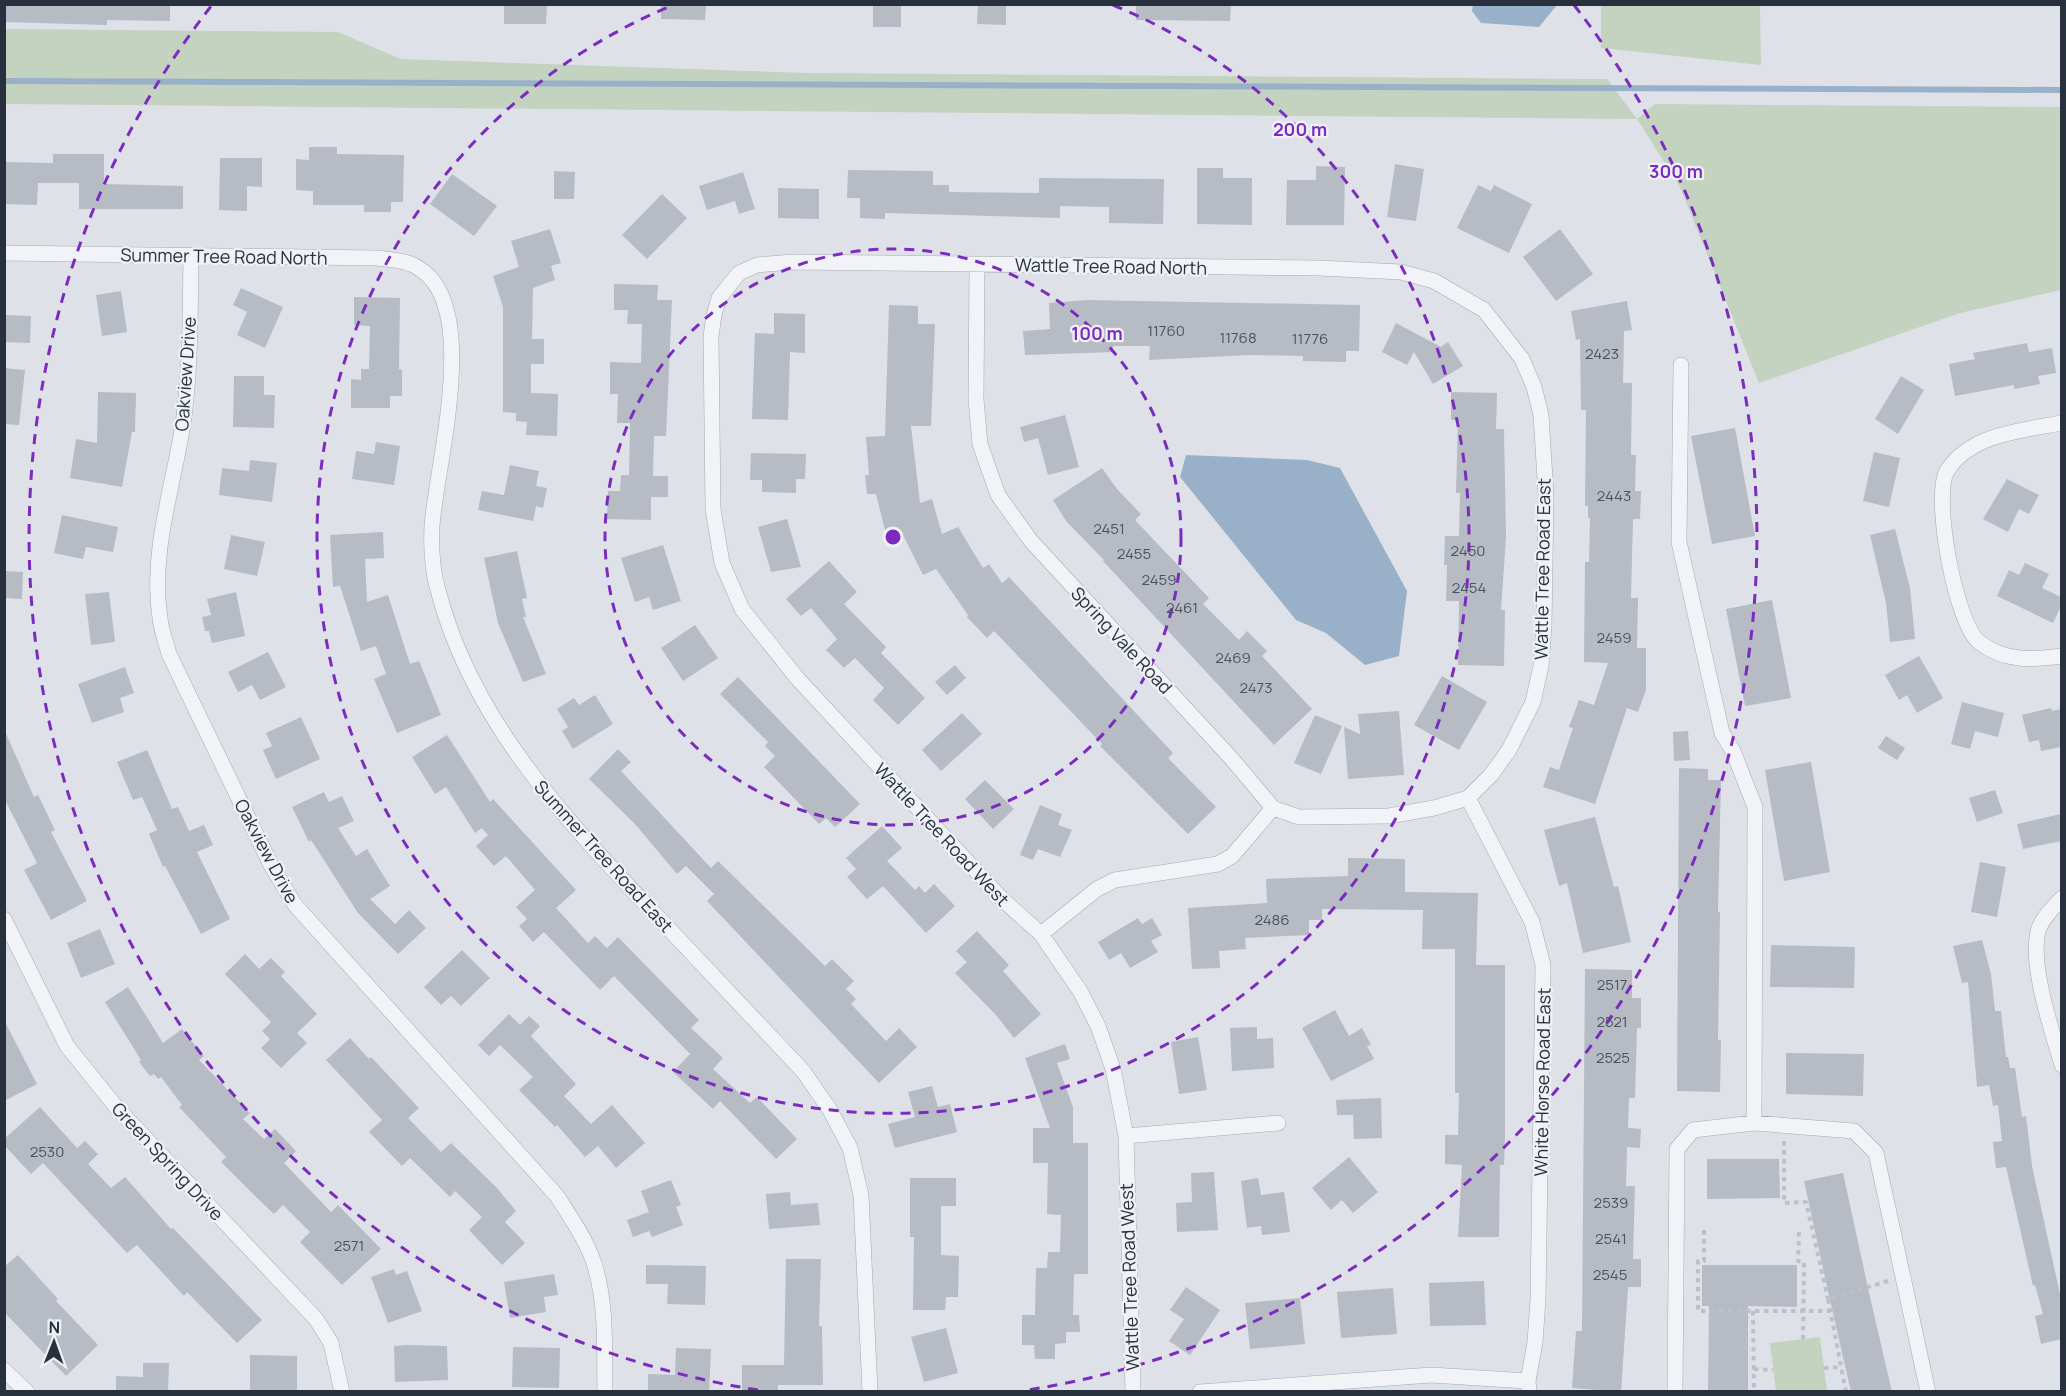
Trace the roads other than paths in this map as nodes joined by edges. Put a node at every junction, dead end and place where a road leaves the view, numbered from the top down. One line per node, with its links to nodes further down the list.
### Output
1 (4, 253): 2 (street, Summer Tree Road North)
2 (191, 255): 4 (street, Summer Tree Road North); 23 (street, Oakview Drive)
3 (977, 265): 5 (street, Wattle Tree Road North); 6 (street, Wattle Tree Road North); 11 (street, Spring Vale Road)
4 (436, 284): 24 (street, Summer Tree Road East)
5 (719, 298): 14 (street, Wattle Tree Road West)
6 (1500, 329): 10 (street, Wattle Tree Road East)
7 (1681, 365): 17 (street)
8 (2061, 423): 9 (street)
9 (2061, 656)
10 (1468, 798): 11 (street, Spring Vale Road); 20 (street, White Horse Road East)
11 (1274, 808): 14 (street)
12 (2061, 898): 15 (street)
13 (4, 919): 22 (street, Green Spring Drive)
14 (1041, 934): 18 (street, Wattle Tree Road West)
15 (2061, 1065)
16 (1278, 1123): 18 (street)
17 (1754, 1123): 27 (street); 28 (street)
18 (1126, 1136): 25 (street, Wattle Tree Road West)
19 (4, 1370): 21 (street)
20 (1528, 1386): 26 (street)
21 (27, 1392)
22 (342, 1392)
23 (605, 1392)
24 (870, 1392)
25 (1133, 1392)
26 (1200, 1392)
27 (1675, 1392)
28 (1928, 1392)

